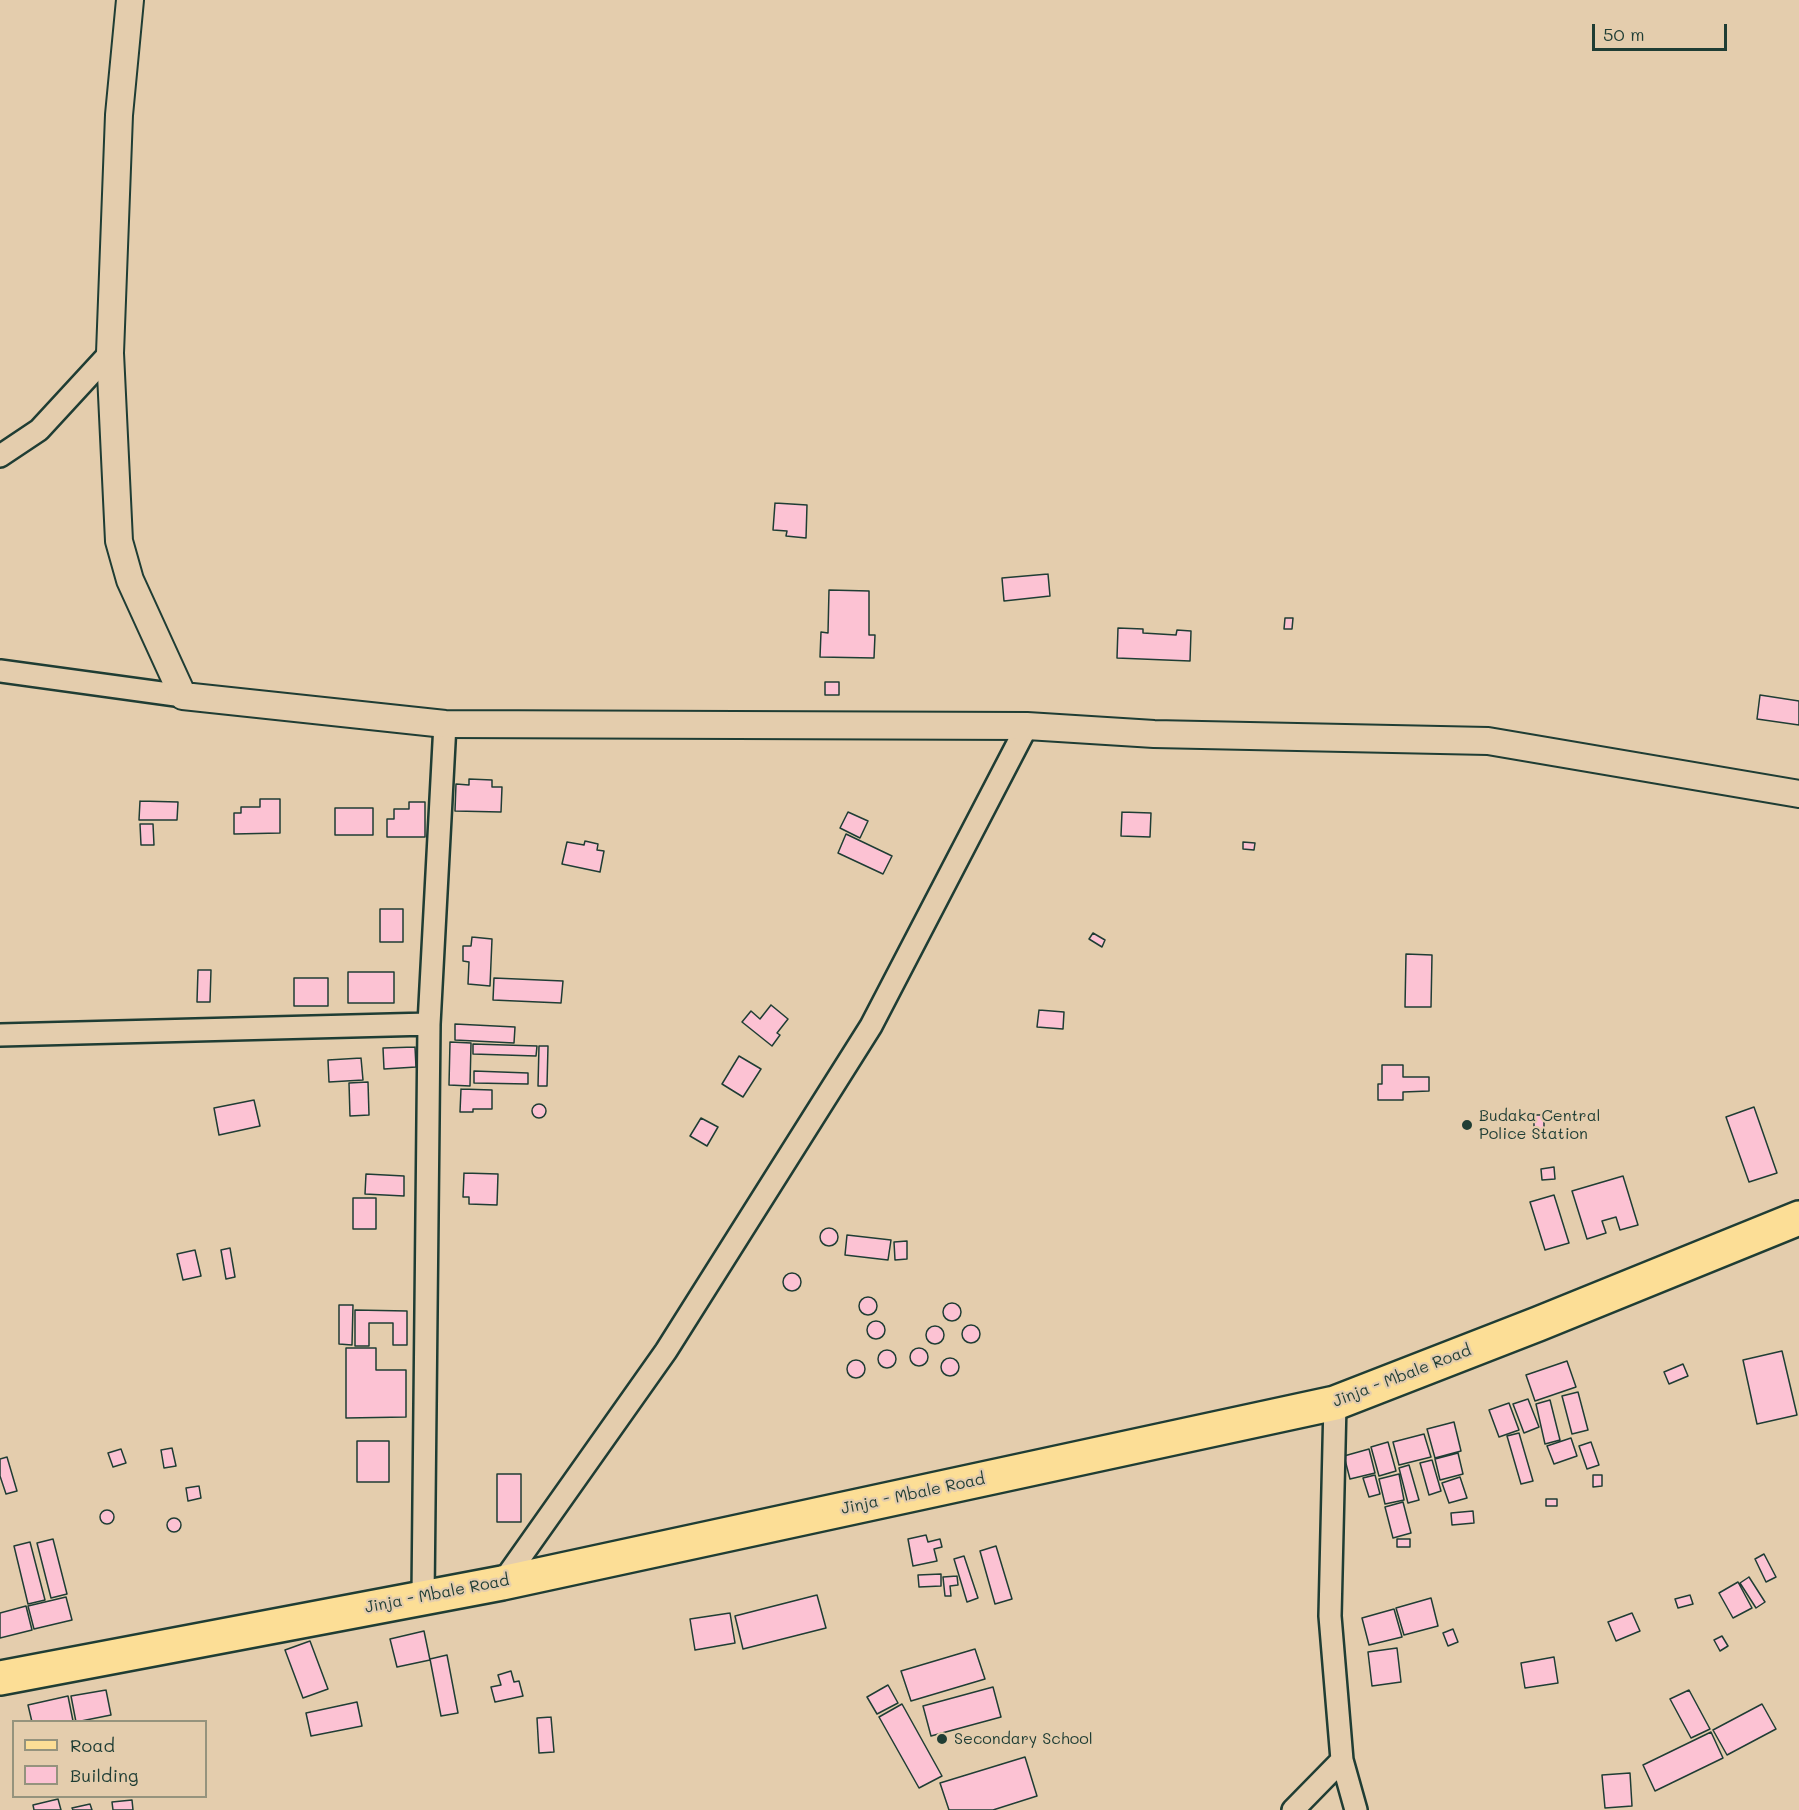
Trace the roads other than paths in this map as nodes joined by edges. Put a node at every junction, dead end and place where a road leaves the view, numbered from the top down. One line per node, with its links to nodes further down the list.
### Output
1 (130, 0): 2 (street)
2 (110, 352): 3 (street); 5 (street)
3 (0, 456)
4 (0, 671): 5 (street)
5 (183, 696): 6 (street)
6 (445, 724): 7 (street); 9 (street)
7 (1027, 726): 8 (street); 13 (street)
8 (1799, 794)
9 (429, 1024): 10 (street); 14 (street)
10 (0, 1035)
11 (1799, 1218): 12 (main road, Jinja - Mbale Road)
12 (1335, 1403): 13 (main road, Jinja - Mbale Road); 16 (street)
13 (502, 1582): 14 (main road, Jinja - Mbale Road)
14 (423, 1597): 15 (main road, Jinja - Mbale Road)
15 (0, 1678)
16 (1342, 1760): 17 (street); 18 (street)
17 (1293, 1810)
18 (1356, 1810)

